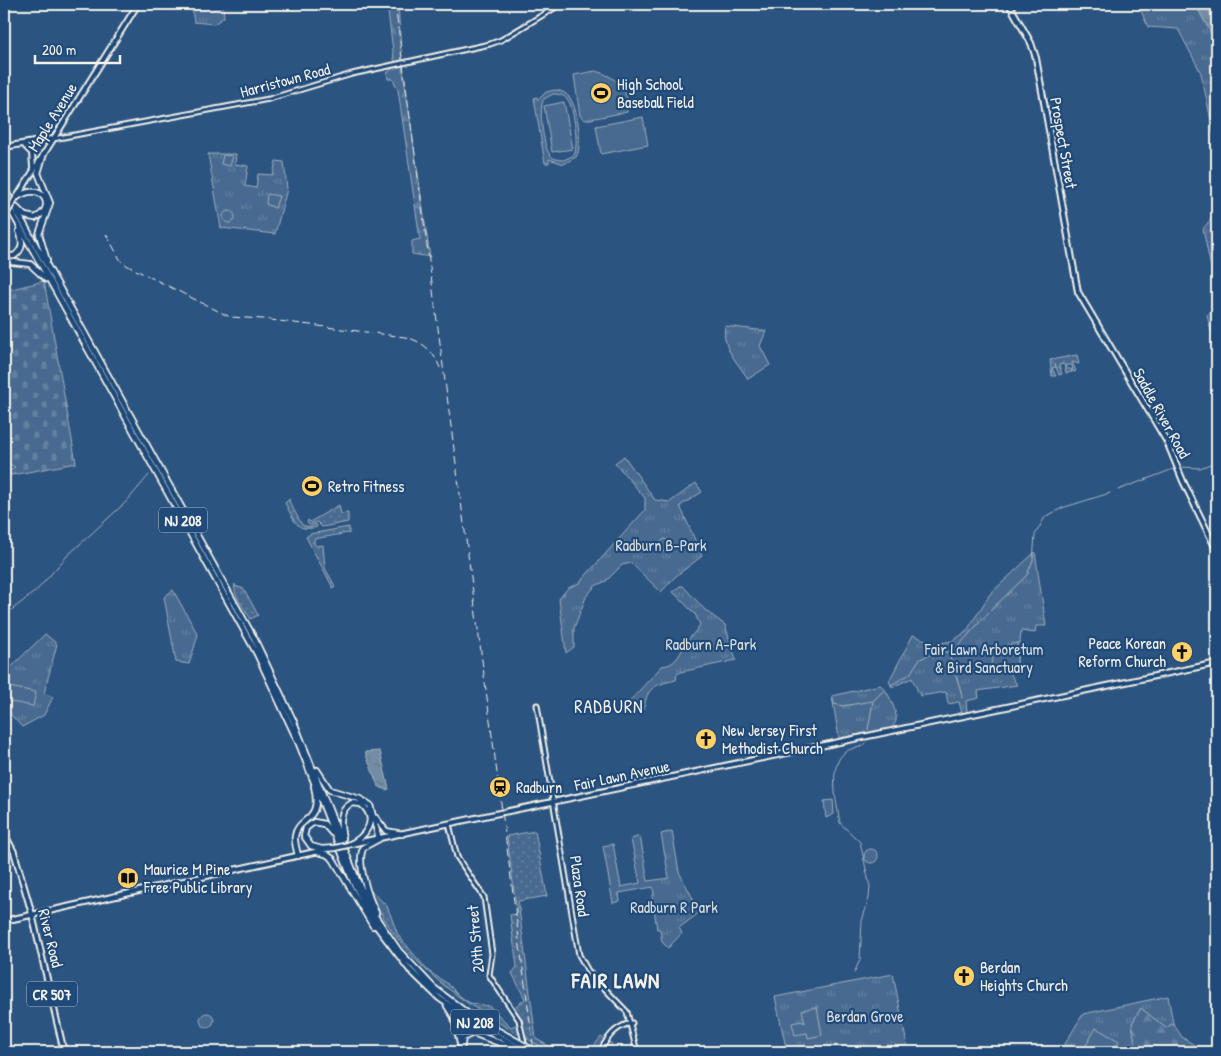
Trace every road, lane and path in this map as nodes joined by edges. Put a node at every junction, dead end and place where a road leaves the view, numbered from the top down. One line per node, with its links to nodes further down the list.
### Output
1 (138, 4): 4 (main road, Maple Avenue)
2 (561, 4): 4 (street, Harristown Road)
3 (1009, 4): 16 (main road, Prospect Street)
4 (52, 140): 5 (main road, Harristown Road); 7 (main road, Maple Avenue)
5 (23, 144): 6 (main road, Harristown Road); 8 (main road)
6 (4, 146)
7 (44, 154): 8 (main road, Maple Avenue); 15 (highway)
8 (32, 172): 10 (main road, Maple Avenue)
9 (5, 190): 10 (highway); 15 (highway, NJ 208)
10 (16, 198): 12 (main road, Maple Avenue, bridge)
11 (5, 200): 13 (highway); 17 (highway, NJ 208)
12 (4, 217)
13 (4, 256)
14 (4, 261): 17 (highway)
15 (59, 287): 21 (highway, NJ 208)
16 (1078, 292): 18 (main road, Saddle River Road)
17 (66, 311): 22 (highway, NJ 208)
18 (1217, 551)
19 (1217, 663): 23 (main road, Fair Lawn Avenue)
20 (537, 705): 23 (street, Plaza Road)
21 (299, 732): 24 (highway); 33 (highway, NJ 208)
22 (305, 759): 32 (highway); 33 (highway, NJ 208)
23 (554, 802): 25 (main road, Fair Lawn Avenue); 38 (street, Plaza Road)
24 (372, 809): 27 (highway); 28 (highway)
25 (449, 824): 27 (main road, Fair Lawn Avenue); 39 (street, 20th Street)
26 (4, 833): 34 (main road, River Road / CR 507)
27 (402, 834): 28 (main road, Fair Lawn Avenue)
28 (379, 839): 29 (main road, Fair Lawn Avenue); 36 (highway)
29 (348, 845): 30 (main road, Fair Lawn Avenue, bridge); 33 (highway)
30 (335, 848): 31 (main road, Fair Lawn Avenue); 33 (highway)
31 (318, 852): 32 (main road, Fair Lawn Avenue); 36 (highway)
32 (298, 856): 34 (main road, Fair Lawn Avenue)
33 (348, 862): 36 (highway, NJ 208)
34 (32, 914): 35 (main road, Fair Lawn Avenue); 41 (main road, River Road / CR 507)
35 (4, 920)
36 (391, 944): 37 (highway, NJ 208); 39 (highway, NJ 208)
37 (431, 991): 39 (highway, NJ 208); 40 (highway)
38 (632, 1023): 43 (street); 44 (street, Plaza Road)
39 (524, 1050): 40 (highway); 42 (highway, NJ 208, bridge)
40 (461, 1051)
41 (64, 1052)
42 (536, 1052)
43 (600, 1052)
44 (637, 1052)

